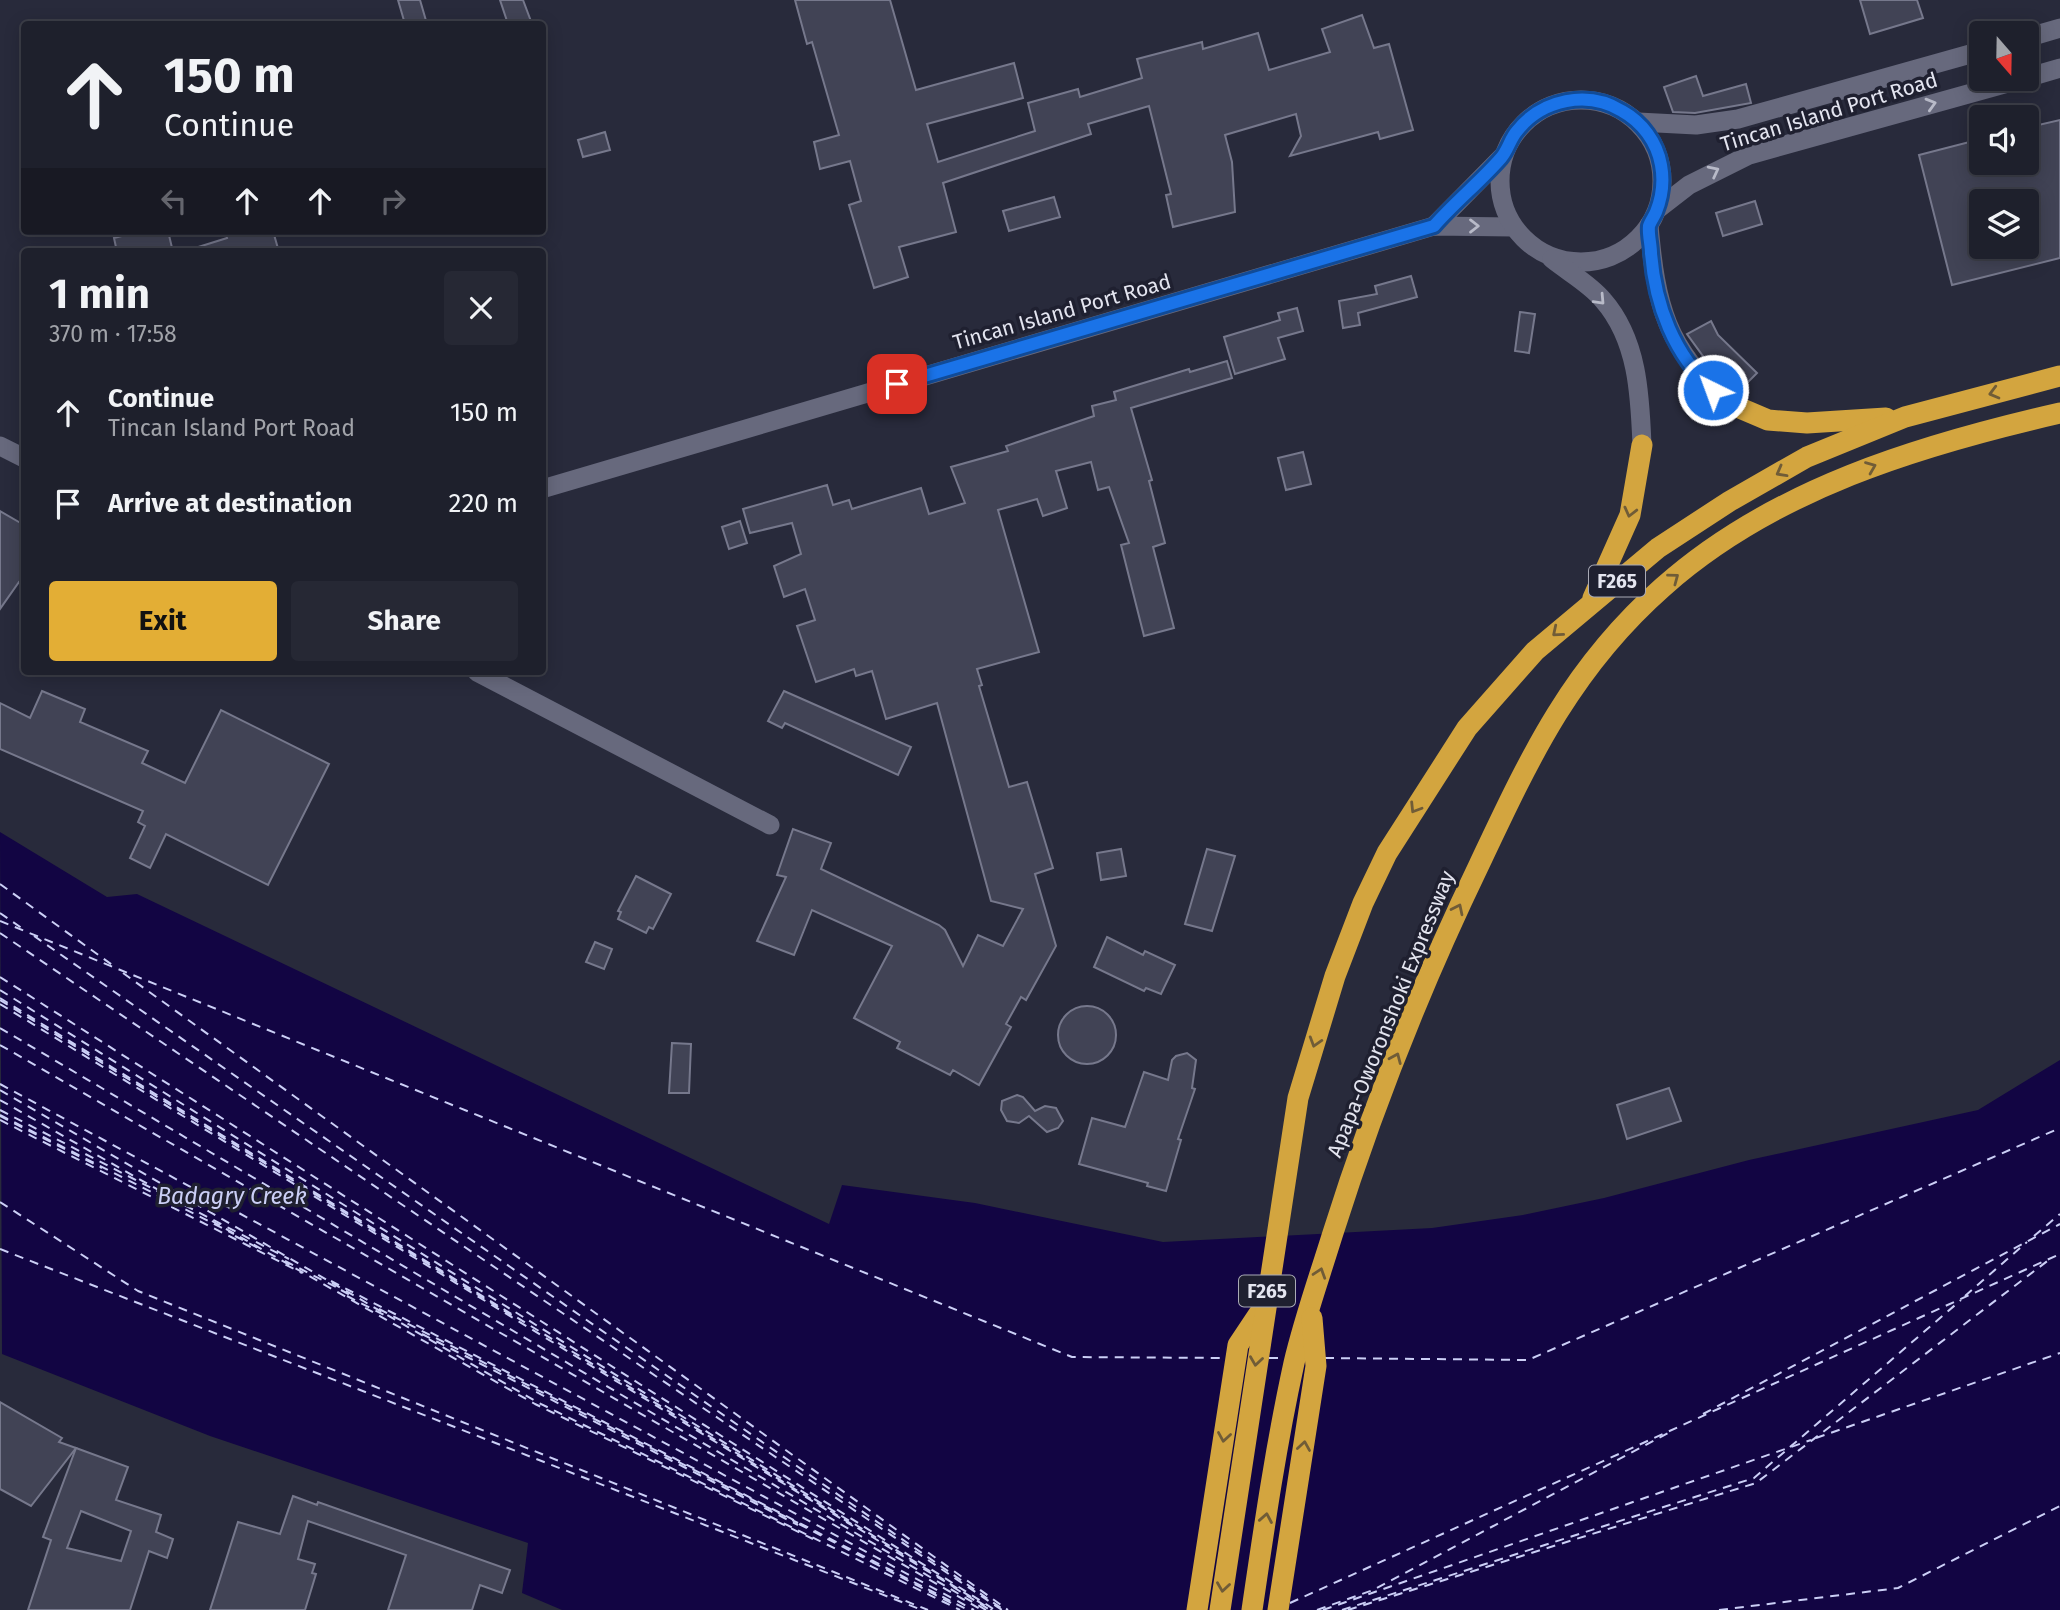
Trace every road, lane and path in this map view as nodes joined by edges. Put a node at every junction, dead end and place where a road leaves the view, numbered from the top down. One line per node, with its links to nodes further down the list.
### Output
1 (2060, 28): 2 (street)
2 (2039, 34)
3 (1969, 54): 7 (street, Tincan Island Port Road)
4 (2060, 68): 5 (street, Tincan Island Port Road)
5 (2039, 74)
6 (1978, 91): 9 (street, Tincan Island Port Road, one-way to 6)
7 (1638, 122): 8 (street); 9 (street)
8 (1503, 156): 10 (street); 11 (street)
9 (1653, 217): 12 (street); 14 (street)
10 (1434, 226): 11 (street, Tincan Island Port Road, one-way to 11); 20 (street, Tincan Island Port Road)
11 (1513, 227): 12 (street)
12 (1549, 256): 17 (street, one-way to 17)
13 (2060, 376): 16 (highway, F265, one-way to 16)
14 (1728, 403): 16 (highway)
15 (2060, 413): 25 (highway, Apapa-Oworonshoki Expressway / F265, one-way to 15)
16 (1905, 417): 21 (highway, F265, one-way to 21)
17 (1642, 445): 21 (highway, one-way to 21)
18 (0, 446): 19 (street)
19 (21, 456)
20 (546, 488)
21 (1590, 604): 24 (highway, F265, one-way to 24)
22 (483, 675): 23 (street)
23 (771, 825)
24 (1265, 1304): 26 (highway, one-way to 26); 27 (highway, F265, one-way to 27)
25 (1310, 1304): 28 (highway, Apapa-Oworonshoki Expressway / F265, one-way to 25); 29 (highway, one-way to 25)
26 (1197, 1610)
27 (1220, 1610)
28 (1252, 1610)
29 (1278, 1610)

